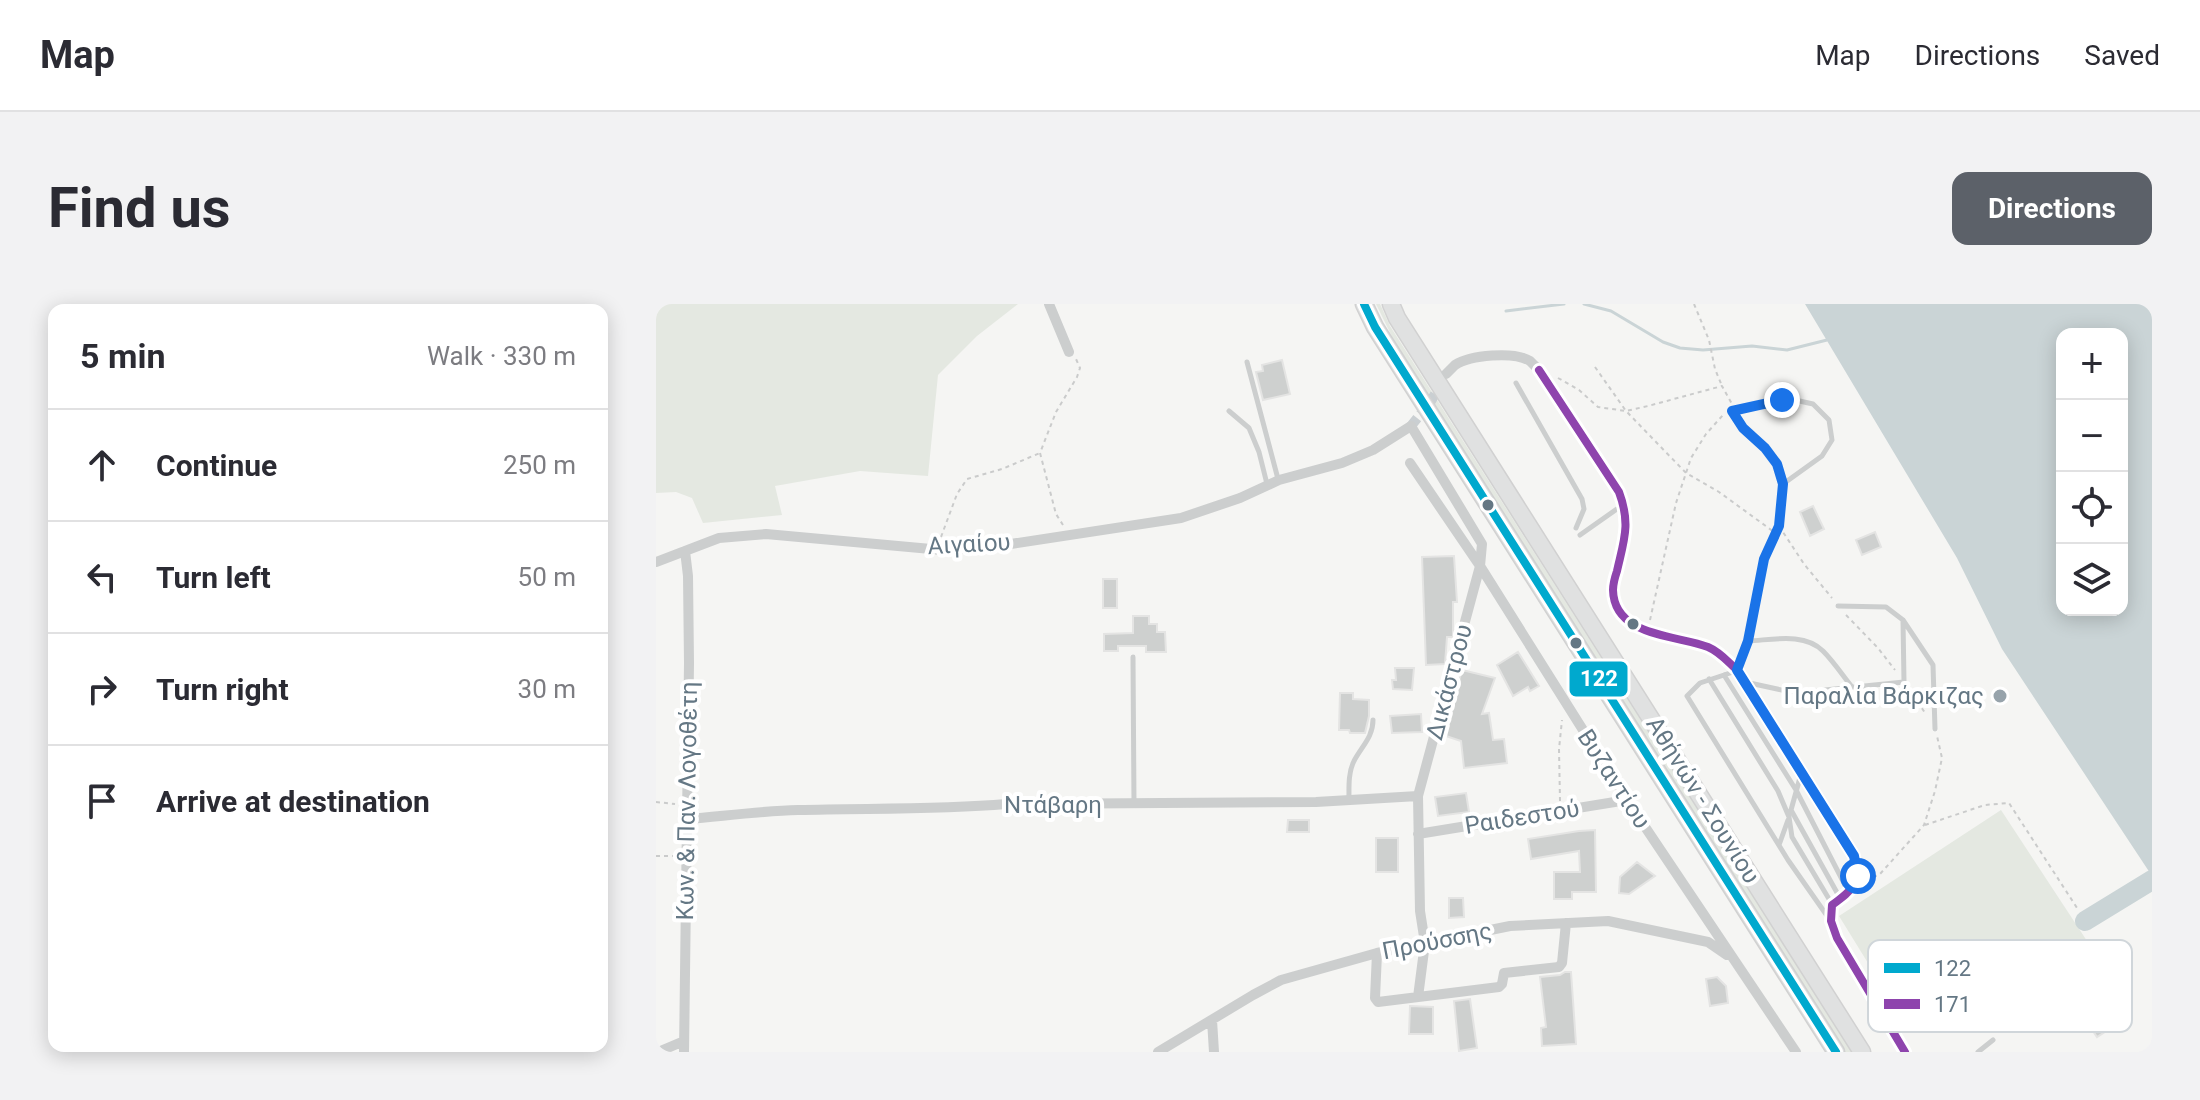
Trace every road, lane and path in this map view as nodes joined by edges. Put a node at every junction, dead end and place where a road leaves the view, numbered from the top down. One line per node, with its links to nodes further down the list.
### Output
1 (1049, 304): 5 (street)
2 (1364, 304): 80 (main road, Αθήνών - Σουνίου)
3 (1391, 304): 81 (main road, Αθήνών - Σουνίου)
4 (1692, 304): 11 (path)
5 (1069, 352): 16 (path)
6 (1247, 362): 19 (lane)
7 (1595, 367): 13 (path)
8 (1446, 374): 22 (street)
9 (1560, 379): 13 (path)
10 (1516, 383): 24 (lane)
11 (1722, 386): 13 (path); 14 (path)
12 (1229, 411): 21 (lane)
13 (1626, 411): 18 (path)
14 (1732, 411): 20 (path); 20 (lane)
15 (1724, 414): 18 (path)
16 (1040, 453): 26 (path); 28 (path)
17 (1410, 463): 31 (street, Βυζαντίου)
18 (1686, 473): 25 (path); 34 (path)
19 (1279, 480): 21 (street, Αιγαίου); 31 (street, Αιγαίου)
20 (1783, 484): 23 (path)
21 (1267, 485): 26 (street, Αιγαίου)
22 (1624, 504): 27 (lane); 34 (street)
23 (1779, 526): 25 (path); 32 (path)
24 (1576, 528)
25 (1776, 533): 35 (path)
26 (1067, 534): 28 (street, Αιγαίου)
27 (1580, 535)
28 (935, 549): 29 (street, Αιγαίου)
29 (685, 551): 30 (street, Αιγαίου); 53 (street, Κων. & Παν. Λογοθέτη)
30 (656, 562)
31 (1480, 566): 43 (street, Βυζαντίου); 48 (street, Δικάστρου)
32 (1838, 606): 33 (lane); 41 (path)
33 (1903, 620): 41 (lane); 45 (lane)
34 (1648, 631): 37 (street)
35 (1748, 641): 42 (lane)
36 (1133, 657): 52 (lane)
37 (1737, 670): 38 (lane); 40 (street)
38 (1724, 675): 39 (lane); 47 (lane)
39 (1709, 679): 56 (lane); 60 (lane)
40 (1744, 682): 42 (lane); 46 (street)
41 (1904, 682): 42 (lane); 45 (path)
42 (1853, 688)
43 (1565, 701): 49 (street, Βυζαντίου); 54 (path)
44 (1373, 720): 50 (lane)
45 (1935, 729): 58 (path)
46 (1801, 773): 47 (lane); 63 (street)
47 (1796, 790): 55 (lane); 63 (lane)
48 (1418, 796): 50 (street, Ντάβαρη); 59 (street, Δικάστρου)
49 (1627, 800): 54 (street, Ραιδεστού); 69 (street, Βυζαντίου)
50 (1349, 801): 52 (street, Ντάβαρη)
51 (656, 802): 53 (path)
52 (1134, 805): 57 (street, Ντάβαρη)
53 (688, 806): 57 (street, Κων. & Παν. Λογοθέτη)
54 (1561, 810): 59 (street, Ραιδεστού)
55 (1791, 810): 56 (lane); 63 (lane)
56 (1789, 817): 60 (lane); 63 (lane)
57 (688, 819): 62 (street, Κων. & Παν. Λογοθέτη)
58 (1924, 825): 63 (path); 64 (path)
59 (1418, 834): 67 (street, Δικάστρου)
60 (1779, 846): 65 (lane)
61 (656, 856): 62 (path)
62 (686, 856): 75 (street, Κων. & Παν. Λογοθέτη)
63 (1844, 896): 65 (street)
64 (2079, 911)
65 (1831, 921): 70 (street)
66 (1566, 923): 67 (street, Προύσσης); 69 (street, Προύσσης); 71 (street)
67 (1425, 943): 68 (street, Προύσσης); 71 (street, Δικάστρου)
68 (1377, 953): 71 (street); 72 (street, Προύσσης)
69 (1732, 959): 79 (street, Βυζαντίου)
70 (1868, 990)
71 (1418, 997)
72 (1212, 1020): 77 (street, Προύσσης); 78 (street)
73 (1893, 1032): 82 (street)
74 (1993, 1040): 83 (lane)
75 (684, 1047): 76 (street)
76 (658, 1052)
77 (1158, 1052)
78 (1214, 1052)
79 (1796, 1052)
80 (1836, 1052)
81 (1862, 1052)
82 (1905, 1052)
83 (1978, 1052)

